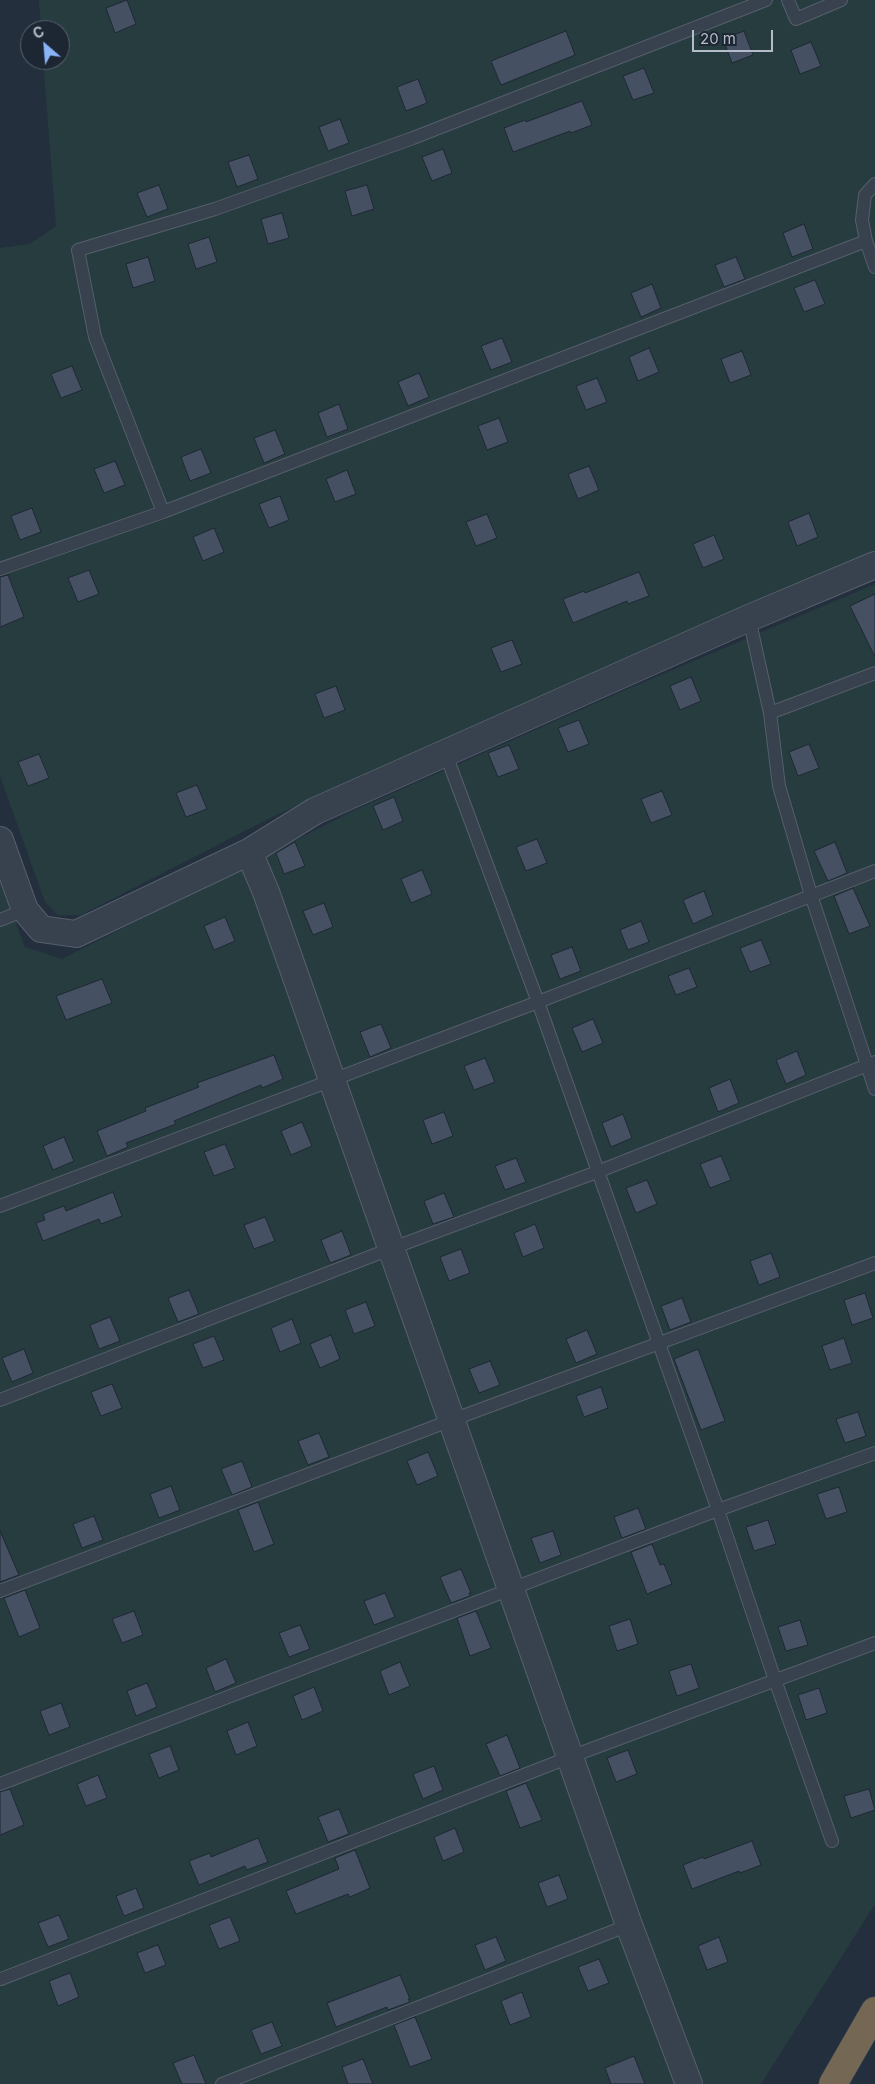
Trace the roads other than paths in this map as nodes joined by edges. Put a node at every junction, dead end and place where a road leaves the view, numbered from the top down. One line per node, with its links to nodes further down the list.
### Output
1 (766, 0): 7 (lane)
2 (788, 0): 3 (lane)
3 (841, 0)
4 (875, 184): 5 (lane)
5 (866, 241): 6 (lane); 7 (lane)
6 (875, 267)
7 (163, 512): 9 (lane)
8 (875, 565): 10 (street)
9 (0, 569)
10 (748, 618): 12 (lane); 13 (street)
11 (875, 673): 12 (lane)
12 (770, 713): 17 (lane)
13 (446, 752): 15 (street); 20 (lane)
14 (0, 840): 18 (street)
15 (249, 852): 18 (street); 22 (street)
16 (875, 871): 17 (lane)
17 (811, 895): 20 (lane); 21 (lane)
18 (25, 910): 19 (lane)
19 (0, 920)
20 (538, 1002): 22 (lane); 24 (lane)
21 (871, 1064): 23 (lane); 24 (lane)
22 (332, 1080): 25 (lane); 26 (street)
23 (875, 1089)
24 (597, 1172): 26 (lane); 28 (lane)
25 (0, 1206)
26 (390, 1249): 29 (lane); 30 (street)
27 (875, 1263): 28 (lane)
28 (658, 1343): 30 (lane); 32 (lane)
29 (0, 1400)
30 (452, 1420): 33 (street); 34 (lane)
31 (875, 1453): 32 (lane)
32 (718, 1510): 33 (lane); 36 (lane)
33 (511, 1590): 37 (street); 38 (lane)
34 (0, 1591)
35 (875, 1643): 36 (lane)
36 (775, 1680): 37 (lane); 39 (lane)
37 (570, 1757): 40 (street); 41 (lane)
38 (0, 1784)
39 (832, 1841)
40 (629, 1925): 43 (lane); 44 (street)
41 (0, 1979)
42 (875, 2011): 45 (highway)
43 (222, 2084)
44 (689, 2084)
45 (833, 2084)

